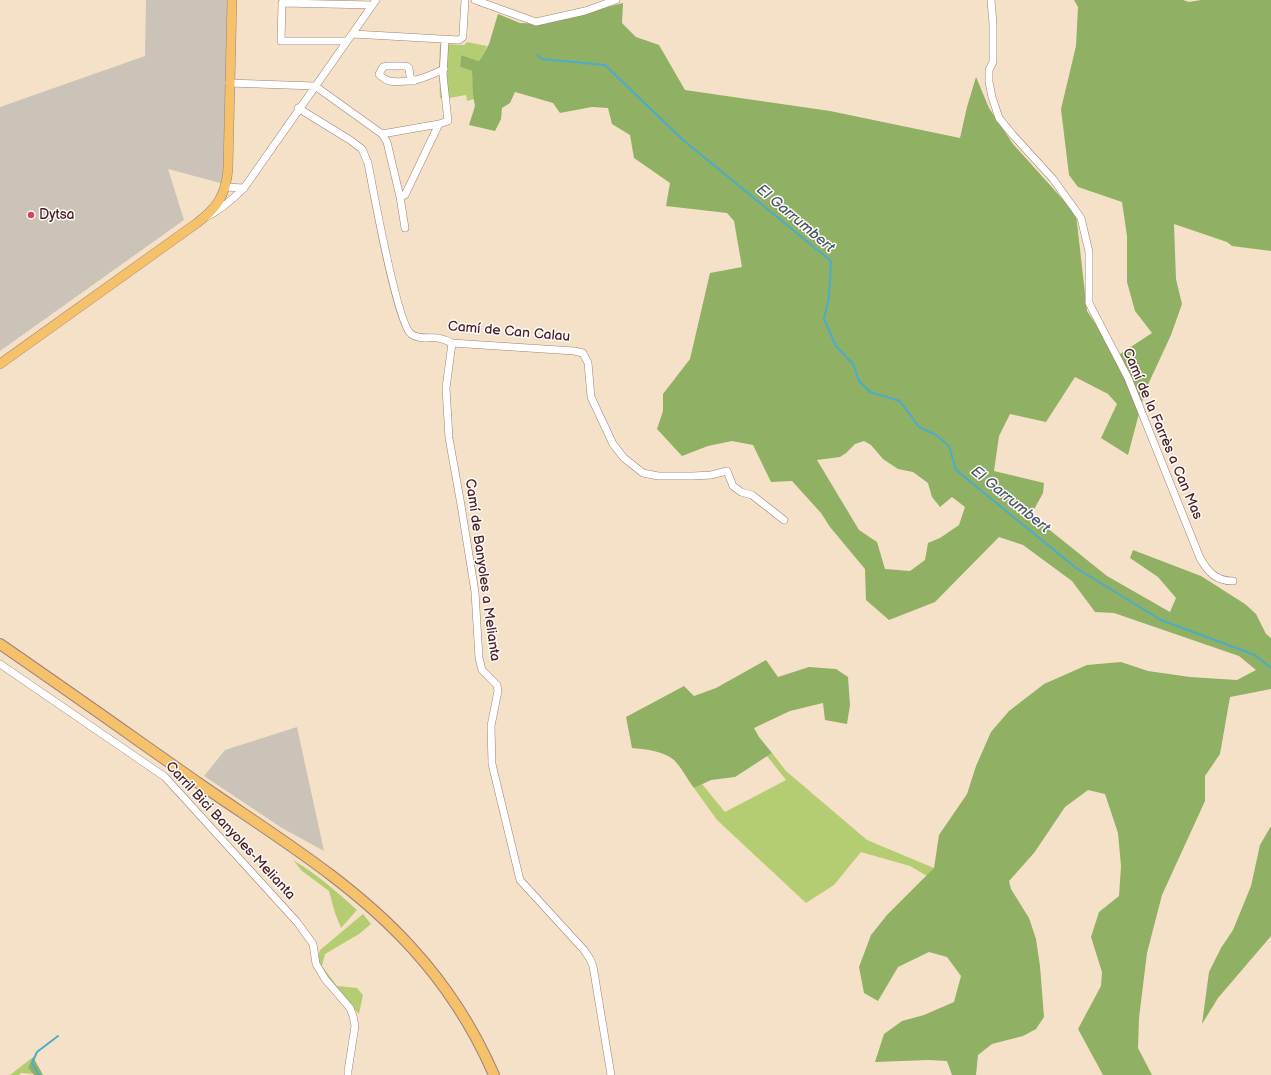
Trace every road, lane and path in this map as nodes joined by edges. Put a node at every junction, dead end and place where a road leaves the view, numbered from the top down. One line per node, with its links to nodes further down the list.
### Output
1 (232, 0): 13 (main road)
2 (465, 0): 9 (street)
3 (474, 0): 6 (street)
4 (602, 0): 6 (street)
5 (991, 0): 27 (street, Camí de la Farrès a Can Mas)
6 (613, 1)
7 (374, 3): 8 (street); 10 (street)
8 (353, 34): 9 (street); 10 (street)
9 (445, 40): 11 (street)
10 (346, 41): 14 (street)
11 (444, 69): 12 (street); 16 (street)
12 (414, 80)
13 (229, 83): 14 (street); 19 (main road)
14 (315, 86): 15 (street); 17 (street)
15 (298, 108): 18 (street); 24 (street, Camí de Can Calau)
16 (439, 124): 17 (street); 20 (street)
17 (382, 134): 20 (street)
18 (244, 188): 19 (street); 21 (street)
19 (224, 191): 21 (street); 22 (main road)
20 (400, 198): 23 (street)
21 (231, 201): 22 (street)
22 (203, 219): 25 (main road)
23 (406, 228)
24 (452, 343): 26 (street, Camí de Can Calau); 34 (street, Camí de Banyoles a Melianta)
25 (0, 364)
26 (784, 520)
27 (1233, 581)
28 (0, 644): 33 (highway)
29 (0, 652): 32 (highway)
30 (0, 664): 31 (street, Carril Bici Banyoles-Melianta)
31 (348, 1075)
32 (488, 1075)
33 (494, 1075)
34 (611, 1075)

